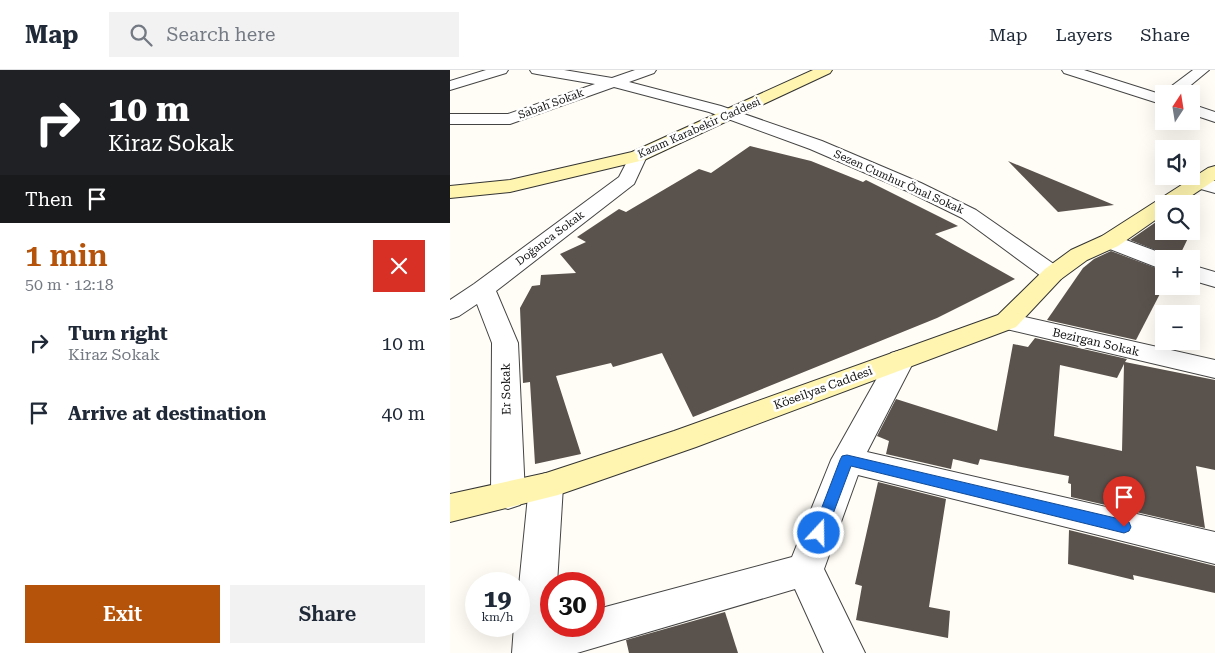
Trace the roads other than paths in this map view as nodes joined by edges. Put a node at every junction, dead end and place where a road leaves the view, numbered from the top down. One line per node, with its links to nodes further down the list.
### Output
1 (502, 70): 9 (street)
2 (537, 70): 7 (street, Sezen Cumhur Önal Sokak)
3 (649, 70): 7 (street, Sabah Sokak)
4 (825, 70): 12 (street, Kazım Karabekir Caddesi)
5 (1068, 70): 10 (street)
6 (1202, 70): 8 (street)
7 (611, 82): 12 (street, Sezen Cumhur Önal Sokak); 14 (street, Sabah Sokak)
8 (1182, 85)
9 (450, 86)
10 (1155, 95)
11 (1200, 112): 13 (street)
12 (732, 114): 15 (street, Kazım Karabekir Caddesi); 23 (street, Sezen Cumhur Önal Sokak)
13 (1215, 117)
14 (450, 119)
15 (638, 156): 18 (street, Kazım Karabekir Caddesi); 26 (street, Doğanca Sokak)
16 (1215, 172): 17 (street, Köseilyas Caddesi)
17 (1206, 185): 19 (street, Köseilyas Caddesi)
18 (450, 192)
19 (1184, 195)
20 (1155, 210): 21 (street, Köseilyas Caddesi)
21 (1110, 241): 22 (street); 23 (street, Köseilyas Caddesi)
22 (1155, 258)
23 (1053, 274): 28 (street, Köseilyas Caddesi)
24 (1200, 275): 25 (street)
25 (1215, 280)
26 (483, 289): 27 (street, Doğanca Sokak); 33 (street, Er Sokak)
27 (450, 311)
28 (1007, 321): 29 (street, Köseilyas Caddesi); 30 (street, Bezirgan Sokak)
29 (901, 360): 31 (street); 32 (street, Köseilyas Caddesi)
30 (1215, 370)
31 (847, 460): 35 (street); 36 (street)
32 (546, 486): 33 (street, Köseilyas Caddesi); 37 (street)
33 (508, 495): 34 (street, Köseilyas Caddesi)
34 (450, 508)
35 (1215, 548)
36 (805, 570): 37 (street); 38 (street)
37 (532, 649)
38 (845, 653)

